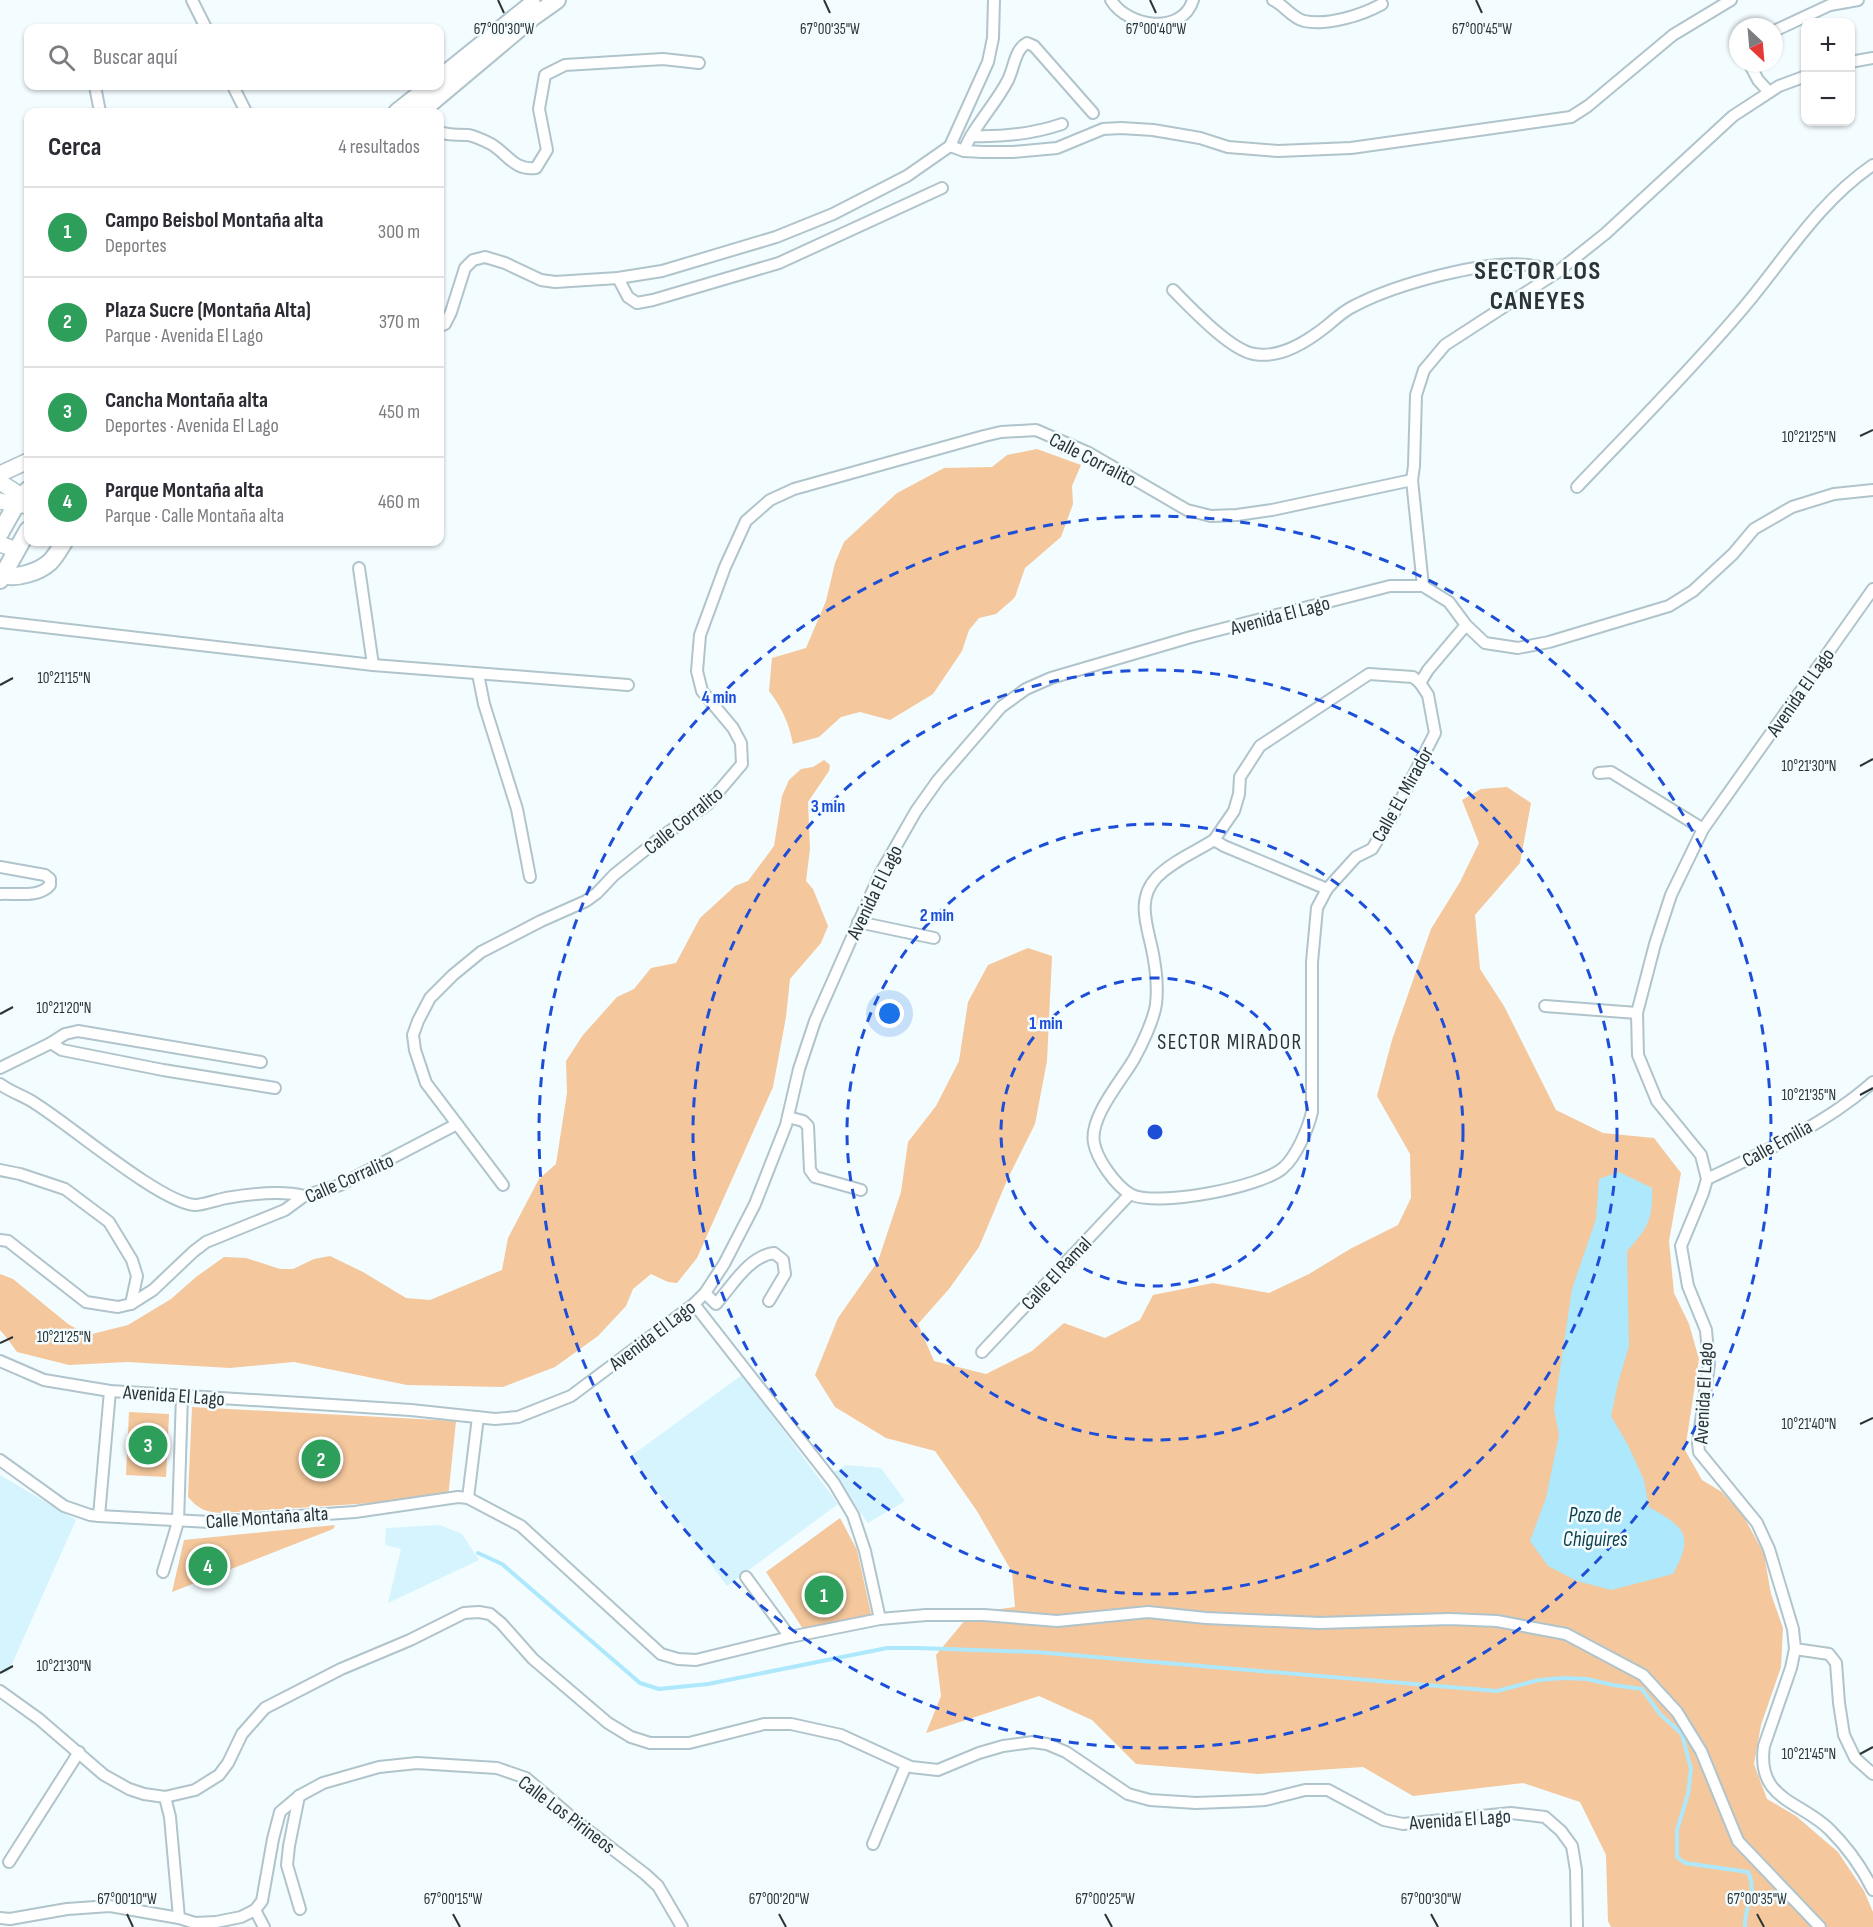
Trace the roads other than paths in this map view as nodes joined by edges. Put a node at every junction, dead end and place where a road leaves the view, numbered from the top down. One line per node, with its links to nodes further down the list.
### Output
1 (192, 0): 11 (street)
2 (538, 0): 17 (main road)
3 (557, 0): 26 (main road)
4 (994, 0): 31 (street)
5 (1111, 0): 6 (street)
6 (1193, 0)
7 (1273, 0): 10 (street)
8 (1731, 0): 32 (street)
9 (1858, 0): 12 (street)
10 (1382, 4)
11 (204, 24)
12 (1783, 27)
13 (1873, 58): 14 (street)
14 (1855, 61)
15 (699, 63): 29 (street)
16 (1754, 72): 22 (street)
17 (444, 75)
18 (1801, 78): 22 (street)
19 (96, 90): 23 (street)
20 (235, 90): 24 (street)
21 (425, 90): 25 (main road)
22 (1769, 93): 35 (street)
23 (99, 108)
24 (244, 108)
25 (402, 108)
26 (425, 108)
27 (1093, 113): 30 (street)
28 (1062, 124): 30 (street)
29 (444, 134)
30 (971, 136): 32 (street)
31 (950, 146): 32 (street); 36 (street)
32 (964, 151)
33 (1873, 165): 43 (street)
34 (942, 188): 36 (street)
35 (1556, 273): 37 (street); 41 (street)
36 (618, 278): 38 (street)
37 (1173, 290)
38 (444, 324)
39 (24, 463): 40 (street)
40 (0, 474)
41 (1412, 480): 56 (street); 82 (street, Calle Corralito)
42 (0, 482): 45 (street)
43 (1577, 487)
44 (1873, 490): 59 (street)
45 (24, 498)
46 (24, 499): 48 (street)
47 (24, 500): 49 (main road)
48 (0, 501)
49 (0, 533)
50 (24, 537): 53 (main road)
51 (0, 544): 53 (street)
52 (61, 546): 55 (main road)
53 (17, 550): 55 (main road)
54 (358, 568): 60 (street)
55 (1, 577)
56 (1423, 586): 59 (street); 71 (street, Avenida El Lago)
57 (1873, 589): 65 (street, Avenida El Lago)
58 (0, 622): 60 (street)
59 (1466, 625): 62 (street)
60 (373, 665): 61 (street)
61 (478, 674): 63 (street); 68 (street)
62 (1420, 683): 66 (street); 69 (street, Calle EL Mirador)
63 (628, 685)
64 (1599, 773): 65 (street)
65 (1703, 829): 74 (street, Avenida El Lago)
66 (1214, 840): 69 (street); 87 (street)
67 (0, 867): 70 (street)
68 (530, 877)
69 (1327, 889): 87 (street)
70 (0, 894)
71 (858, 922): 72 (street); 81 (street, Avenida El Lago)
72 (934, 938)
73 (1545, 1006): 74 (street)
74 (1637, 1012): 84 (street, Avenida El Lago)
75 (51, 1043): 76 (street); 77 (street); 80 (street)
76 (261, 1062)
77 (0, 1068)
78 (1873, 1082): 84 (street, Calle Emilia)
79 (0, 1084): 88 (street)
80 (276, 1088)
81 (788, 1117): 86 (street); 90 (street, Avenida El Lago)
82 (458, 1124): 85 (street); 88 (street, Calle Corralito)
83 (0, 1170): 92 (street)
84 (1707, 1179): 107 (street, Avenida El Lago)
85 (503, 1185)
86 (861, 1190)
87 (1130, 1194): 94 (street, Calle El Ramal)
88 (304, 1196): 92 (street, Calle Corralito)
89 (0, 1240): 92 (street)
90 (705, 1293): 91 (street); 93 (street, Avenida El Lago)
91 (770, 1301)
92 (130, 1304)
93 (694, 1304): 98 (street, Avenida El Lago); 105 (street)
94 (982, 1352)
95 (0, 1361): 96 (street, Avenida El Lago)
96 (110, 1391): 97 (street, Avenida El Lago); 101 (street)
97 (182, 1395): 98 (street, Avenida El Lago); 102 (street)
98 (478, 1417): 100 (street)
99 (0, 1460): 101 (street, Calle Montaña alta)
100 (468, 1498): 102 (street, Calle Montaña alta); 106 (street)
101 (99, 1516): 102 (street, Calle Montaña alta)
102 (178, 1522): 103 (street)
103 (164, 1572)
104 (746, 1577): 106 (street)
105 (880, 1618): 106 (street); 124 (street)
106 (790, 1637)
107 (1795, 1649): 111 (street); 116 (street, Avenida El Lago)
108 (0, 1691): 109 (street, Avenida El Lago)
109 (79, 1752): 113 (street, Avenida El Lago); 115 (street)
110 (906, 1765): 113 (street, Avenida El Lago); 114 (street); 123 (street, Avenida El Lago)
111 (1873, 1774)
112 (300, 1796): 117 (street); 118 (street, Calle Los Pirineos); 122 (street, Calle Los Pirineos)
113 (165, 1797): 120 (street)
114 (873, 1845)
115 (9, 1862)
116 (1873, 1890)
117 (300, 1909)
118 (255, 1910): 120 (street); 121 (street)
119 (0, 1918): 120 (street)
120 (178, 1918)
121 (264, 1927)
122 (682, 1927)
123 (1577, 1927)
124 (1820, 1927)

